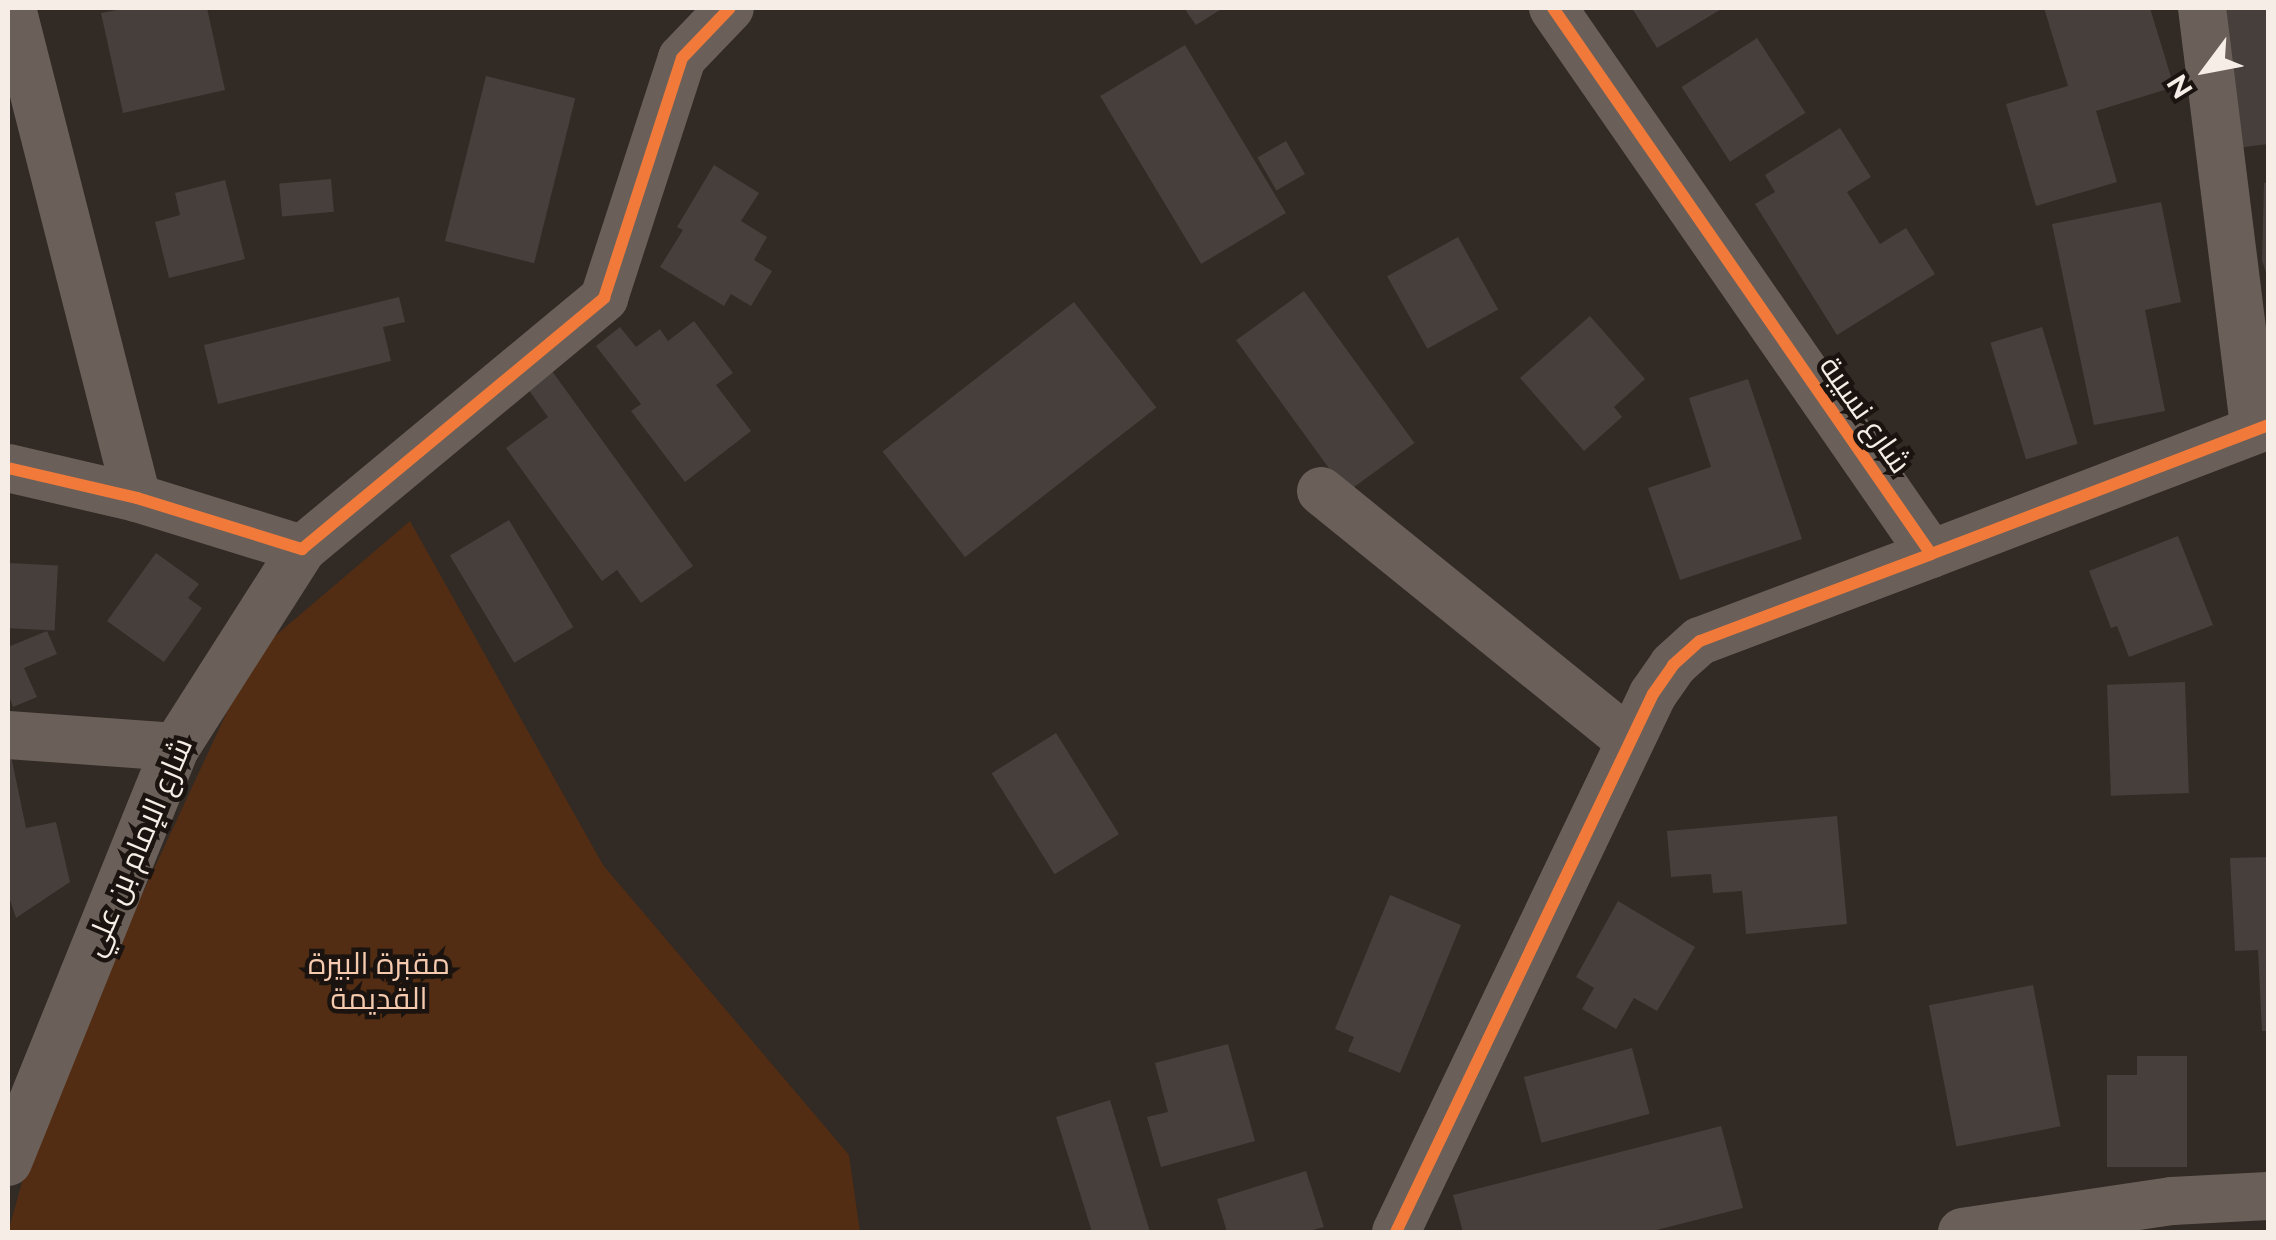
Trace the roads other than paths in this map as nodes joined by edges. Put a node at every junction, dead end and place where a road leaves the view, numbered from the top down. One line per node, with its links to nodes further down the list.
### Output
1 (12, 8): 8 (street)
2 (730, 8): 9 (street, شارع الإمام بن علي)
3 (1553, 8): 10 (street, شارع نسيبة)
4 (2202, 8): 5 (street)
5 (2261, 426): 10 (street)
6 (8, 468): 8 (street)
7 (1320, 491): 12 (street)
8 (137, 498): 9 (street)
9 (302, 550): 13 (street, شارع الإمام بن علي)
10 (1931, 554): 12 (street)
11 (8, 735): 13 (street)
12 (1630, 741): 16 (street)
13 (176, 747): 14 (street, شارع الإمام بن علي)
14 (8, 1162)
15 (2268, 1196): 17 (street)
16 (1396, 1232)
17 (1962, 1232)

